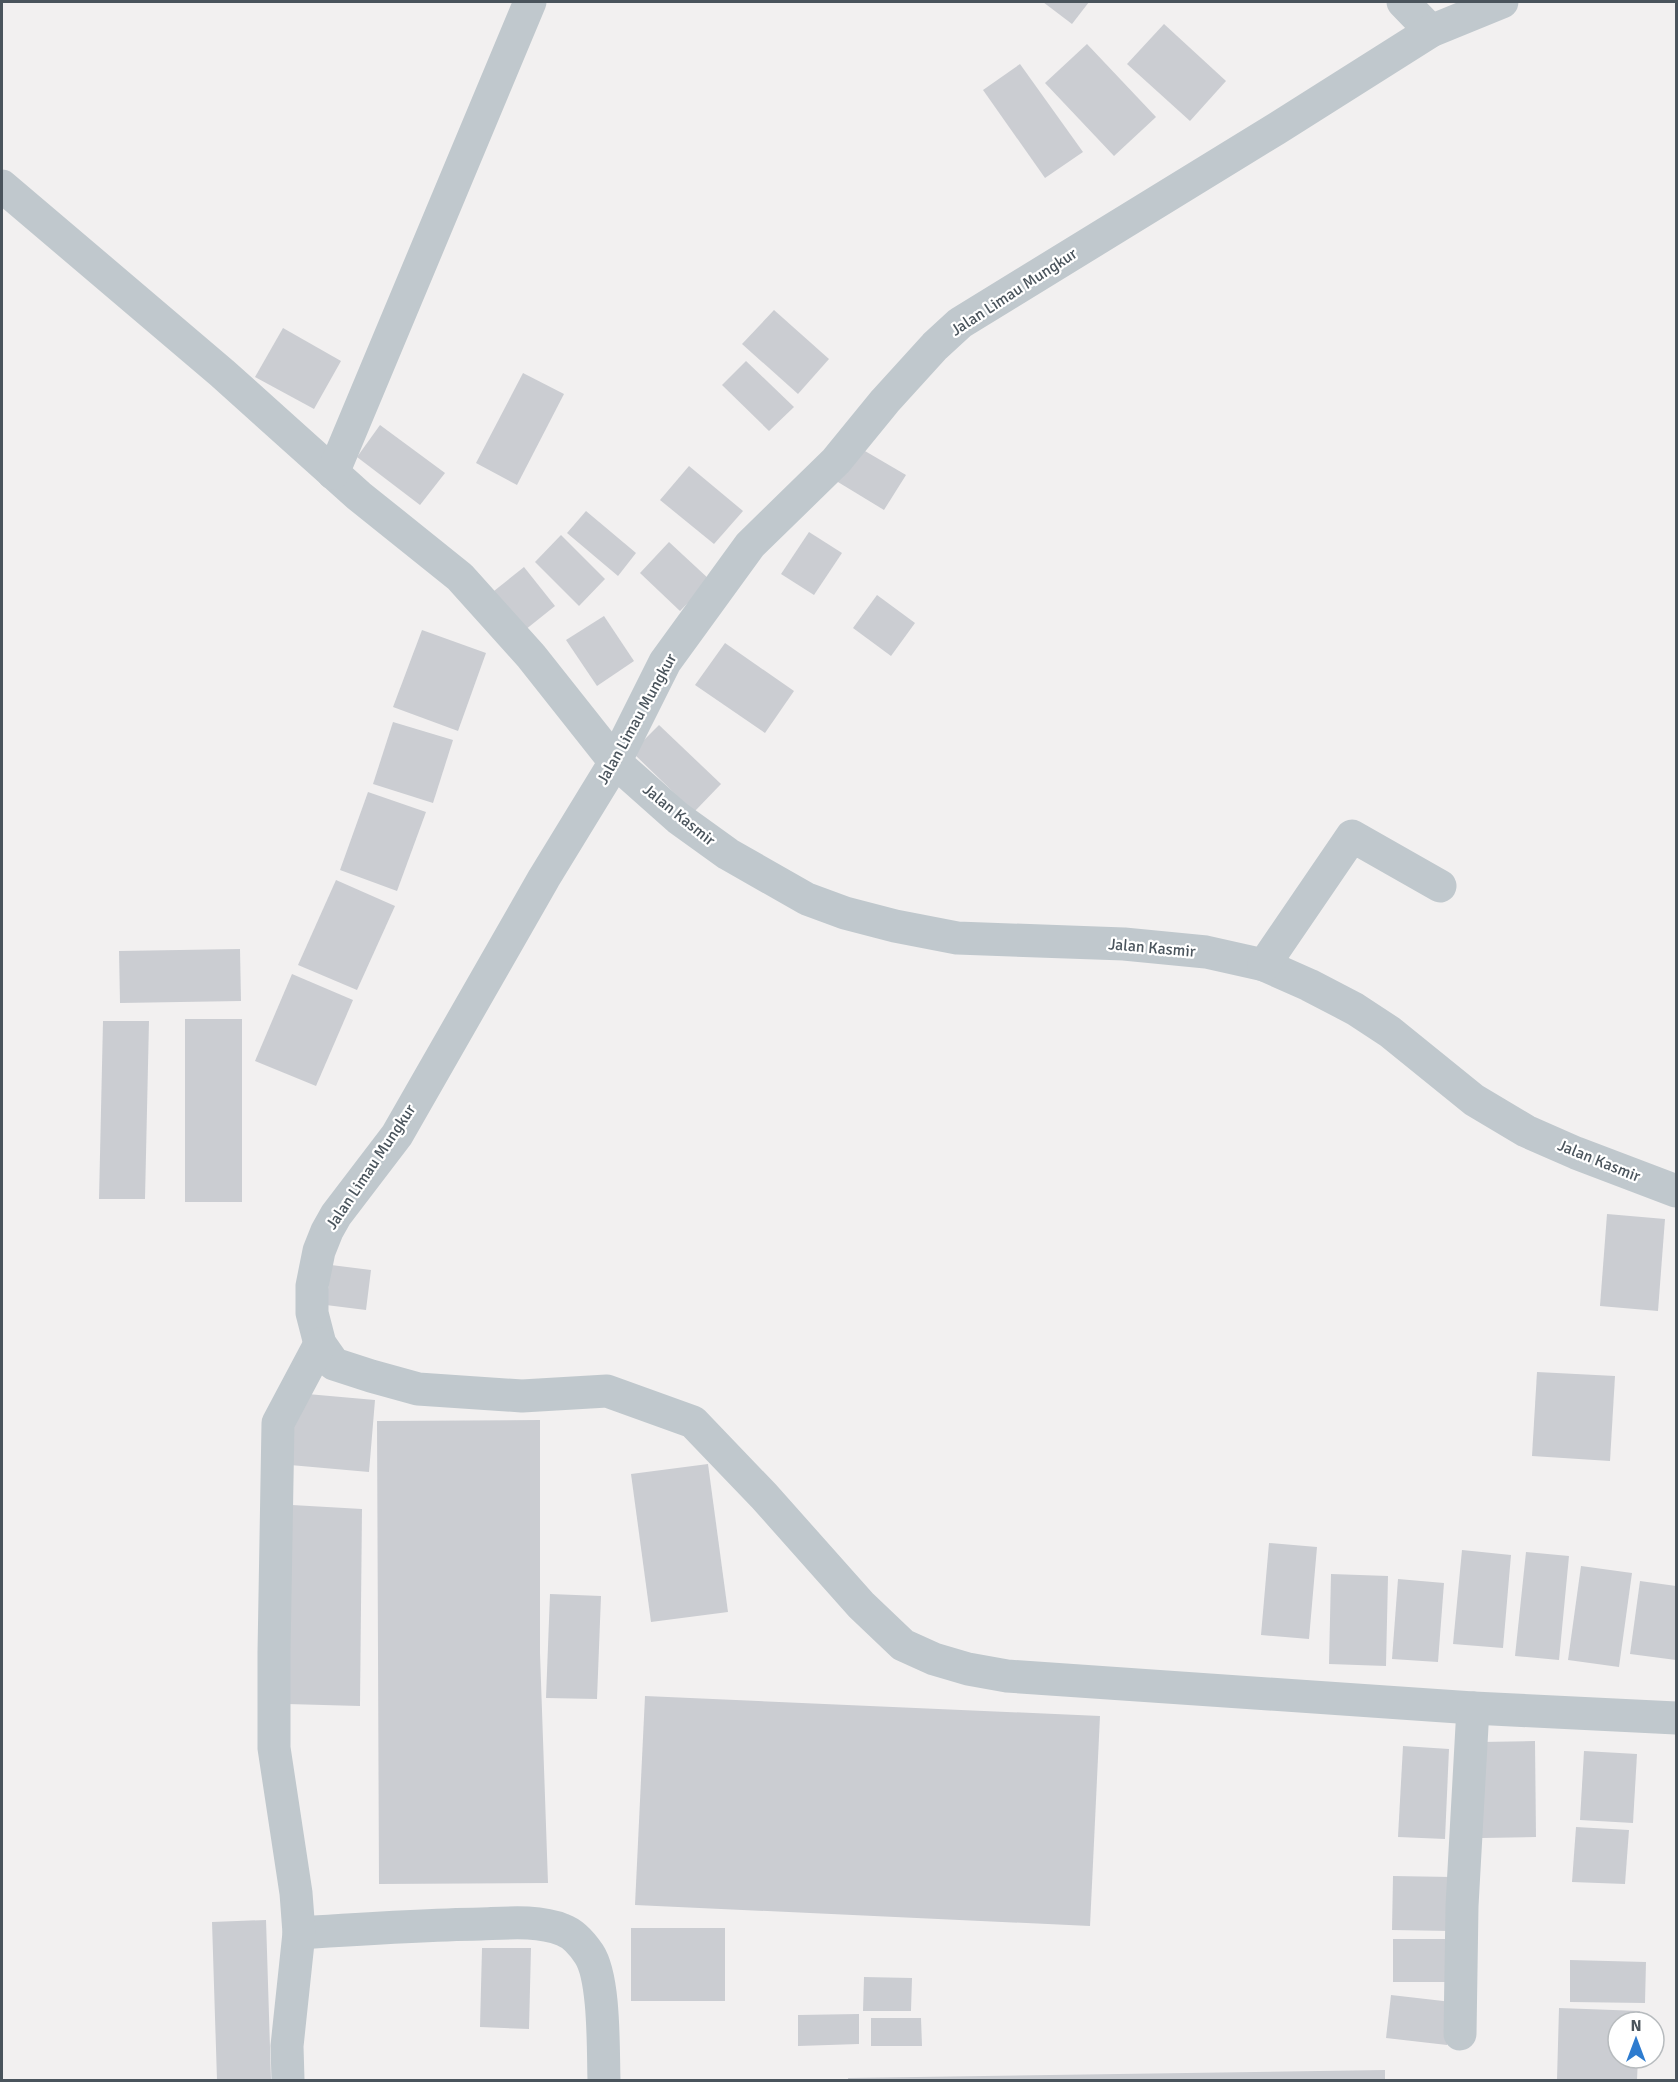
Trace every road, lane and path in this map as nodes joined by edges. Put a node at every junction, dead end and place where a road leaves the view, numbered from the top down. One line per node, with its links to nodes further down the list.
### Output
1 (530, 2): 6 (street)
2 (1403, 2): 4 (street)
3 (1502, 2): 4 (street, Jalan Limau Mungkur)
4 (1431, 31): 7 (street, Jalan Limau Mungkur)
5 (2, 186): 6 (street, Jalan Kasmir)
6 (333, 473): 7 (street, Jalan Kasmir)
7 (615, 762): 9 (street, Jalan Kasmir); 11 (street, Jalan Limau Mungkur)
8 (1440, 886): 9 (street)
9 (1264, 965): 10 (street, Jalan Kasmir)
10 (1677, 1191)
11 (320, 1344): 12 (street, Jalan Limau Mungkur); 14 (street)
12 (1473, 1708): 13 (street); 15 (street)
13 (1677, 1718)
14 (299, 1933): 16 (street); 17 (street)
15 (1460, 2034)
16 (288, 2080)
17 (604, 2080)

